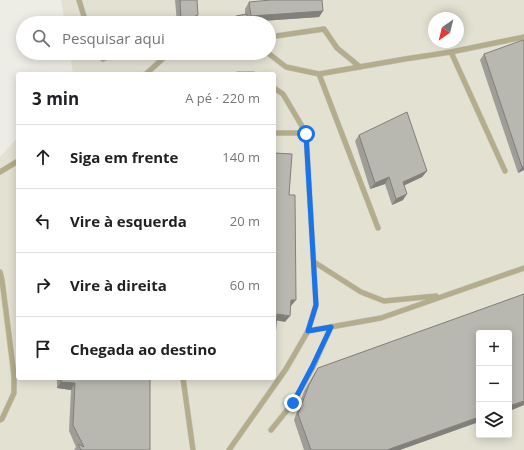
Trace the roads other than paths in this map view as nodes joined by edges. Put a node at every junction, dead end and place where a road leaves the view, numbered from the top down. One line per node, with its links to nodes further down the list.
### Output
1 (79, 0): 2 (lane)
2 (84, 16)
3 (276, 36): 8 (lane)
4 (524, 37): 5 (lane)
5 (451, 52): 8 (lane); 15 (lane)
6 (276, 59): 10 (lane)
7 (161, 60): 9 (lane)
8 (360, 66): 10 (lane)
9 (148, 72)
10 (319, 74): 17 (lane)
11 (276, 89): 13 (lane)
12 (276, 133): 13 (lane)
13 (306, 134): 18 (lane)
14 (16, 162): 16 (lane)
15 (505, 171)
16 (0, 172)
17 (378, 228)
18 (314, 262): 21 (lane); 23 (lane)
19 (524, 268): 21 (lane)
20 (0, 272): 25 (lane)
21 (445, 295): 22 (lane)
22 (331, 327): 23 (lane); 26 (lane)
23 (308, 331): 28 (lane)
24 (183, 380): 27 (lane)
25 (0, 420)
26 (271, 430)
27 (192, 450)
28 (229, 450)

